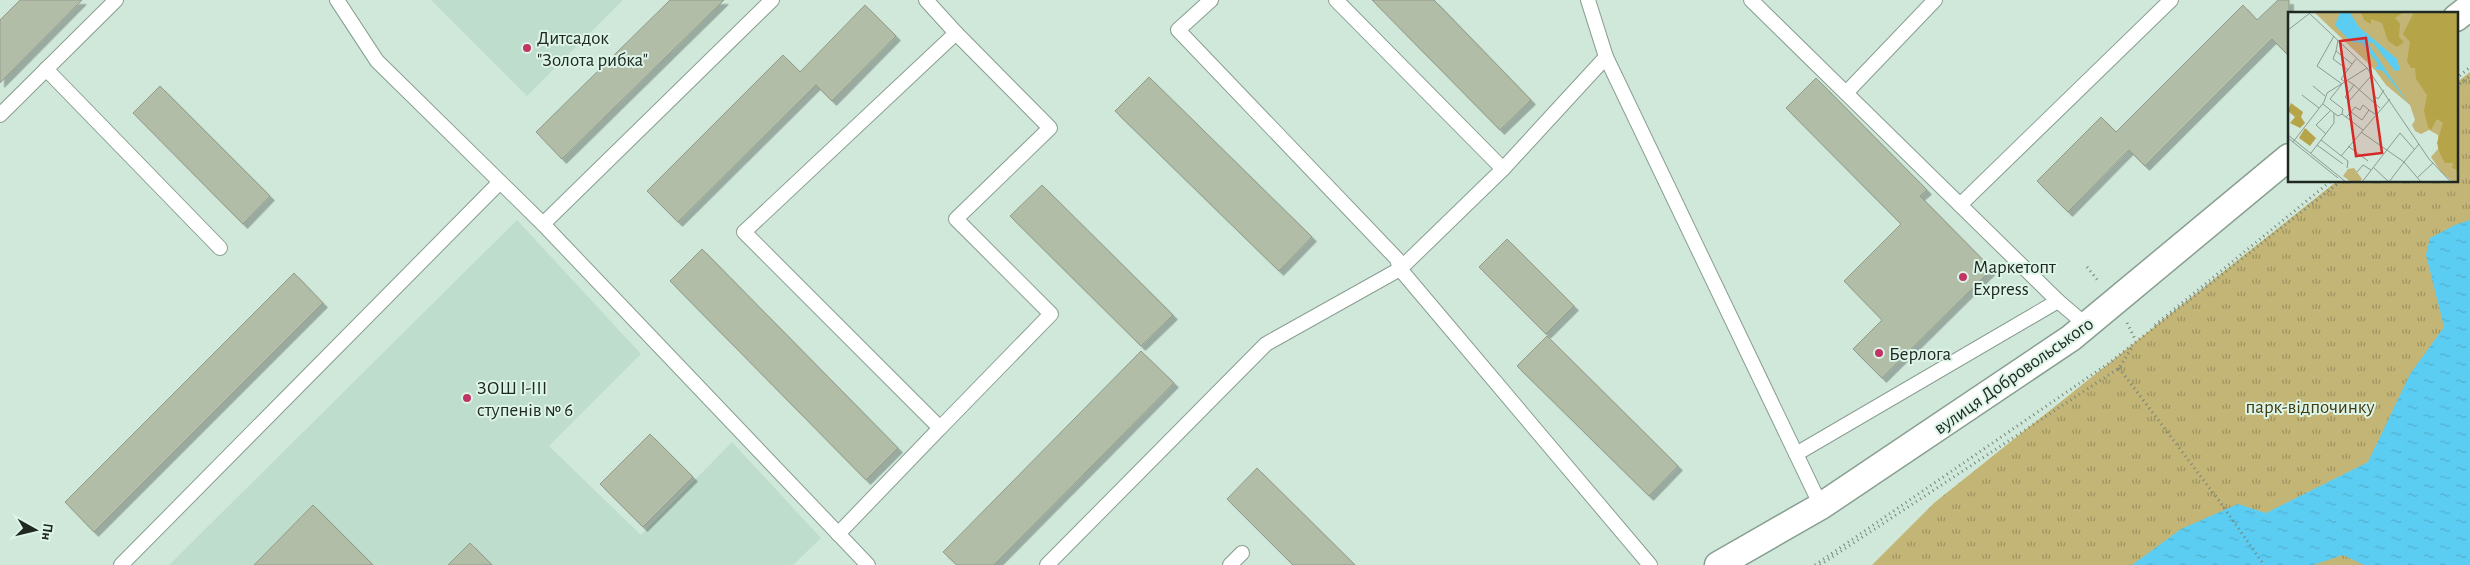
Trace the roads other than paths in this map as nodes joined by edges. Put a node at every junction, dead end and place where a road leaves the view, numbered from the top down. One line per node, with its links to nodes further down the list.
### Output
1 (116, 0): 15 (lane)
2 (337, 0): 20 (lane)
3 (772, 0): 22 (lane)
4 (926, 0): 13 (lane)
5 (1210, 0): 24 (lane)
6 (1336, 0): 19 (lane)
7 (1588, 0): 14 (lane)
8 (1751, 0): 16 (lane)
9 (1935, 0): 16 (lane)
10 (2171, 0): 21 (lane)
11 (2470, 7): 12 (street)
12 (2458, 16)
13 (956, 33): 27 (lane); 27 (lane)
14 (1606, 57): 19 (lane); 28 (lane)
15 (46, 70): 17 (lane); 23 (lane)
16 (1846, 93): 21 (lane)
17 (0, 115)
18 (2288, 158): 26 (street, вулиця Добровольського)
19 (1503, 169): 24 (lane)
20 (499, 183): 22 (lane); 32 (lane)
21 (1960, 205): 25 (lane)
22 (543, 224): 30 (lane)
23 (220, 248)
24 (1400, 269): 34 (lane); 36 (lane)
25 (2058, 301): 26 (lane); 28 (lane)
26 (2086, 325): 29 (street, вулиця Добровольського)
27 (940, 428): 30 (lane)
28 (1796, 454): 29 (lane)
29 (1821, 506): 37 (street, вулиця Добровольського)
30 (838, 534): 33 (lane)
31 (1242, 553): 35 (lane)
32 (121, 565)
33 (868, 565)
34 (1047, 565)
35 (1230, 565)
36 (1650, 565)
37 (1718, 565)

